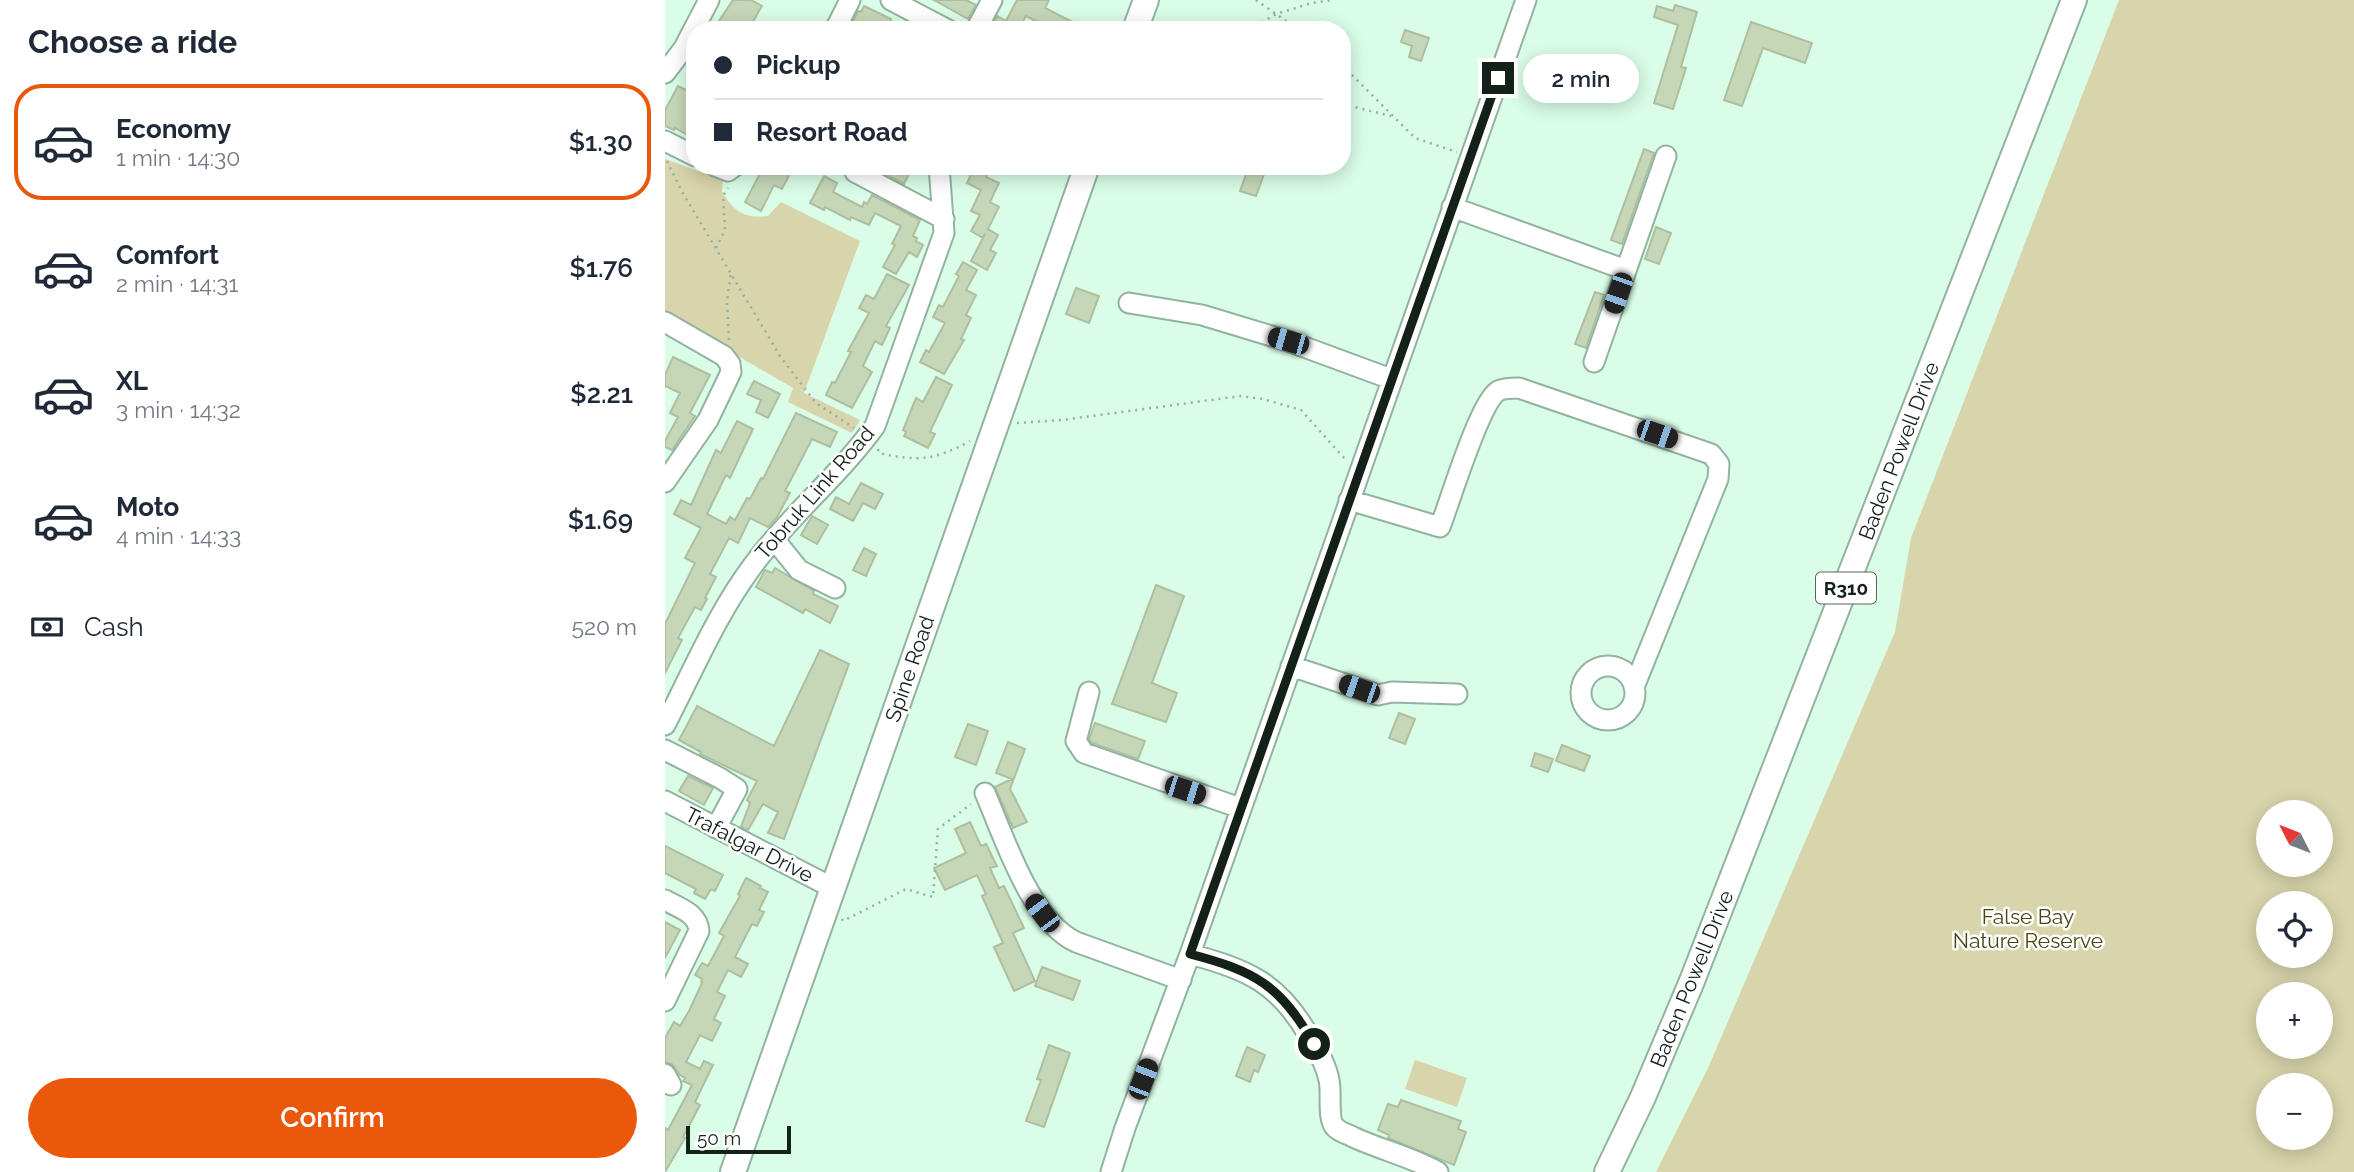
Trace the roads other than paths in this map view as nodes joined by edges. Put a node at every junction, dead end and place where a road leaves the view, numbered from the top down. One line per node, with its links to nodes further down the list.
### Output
1 (709, 0): 8 (street)
2 (850, 0): 9 (street)
3 (891, 0): 10 (street)
4 (992, 0): 11 (street)
5 (1146, 0): 12 (main road)
6 (1526, 0): 21 (street)
7 (2074, 0): 50 (main road, Baden Powell Drive / R310)
8 (698, 21)
9 (840, 21)
10 (931, 21)
11 (981, 21)
12 (1138, 21)
13 (686, 44): 14 (street)
14 (665, 73)
15 (665, 141): 16 (street)
16 (686, 152)
17 (1667, 156): 23 (street)
18 (861, 175): 22 (street)
19 (940, 175): 22 (street, Tobruk Link Road)
20 (1084, 175): 42 (main road, Spine Road)
21 (1452, 207): 23 (street); 27 (street)
22 (944, 219): 30 (street, Tobruk Link Road)
23 (1626, 270): 26 (street)
24 (1129, 303): 27 (street)
25 (665, 322): 28 (street)
26 (1594, 362)
27 (1391, 379): 29 (street)
28 (665, 482)
29 (1349, 499): 32 (street); 33 (street)
30 (774, 539): 31 (street); 36 (street, Tobruk Link Road)
31 (835, 588)
32 (1291, 666): 35 (street); 40 (street)
33 (1634, 687)
34 (1089, 692): 40 (street)
35 (1457, 694)
36 (665, 725)
37 (665, 750): 41 (street)
38 (985, 793): 45 (street)
39 (665, 802): 41 (street, Trafalgar Drive)
40 (1240, 808): 44 (street)
41 (716, 828): 42 (street, Trafalgar Drive)
42 (833, 888): 47 (main road, Spine Road)
43 (665, 900): 46 (street)
44 (1190, 954): 45 (street); 49 (street)
45 (1181, 980): 48 (street)
46 (665, 1000)
47 (733, 1172)
48 (1111, 1172)
49 (1438, 1172)
50 (1607, 1172)

